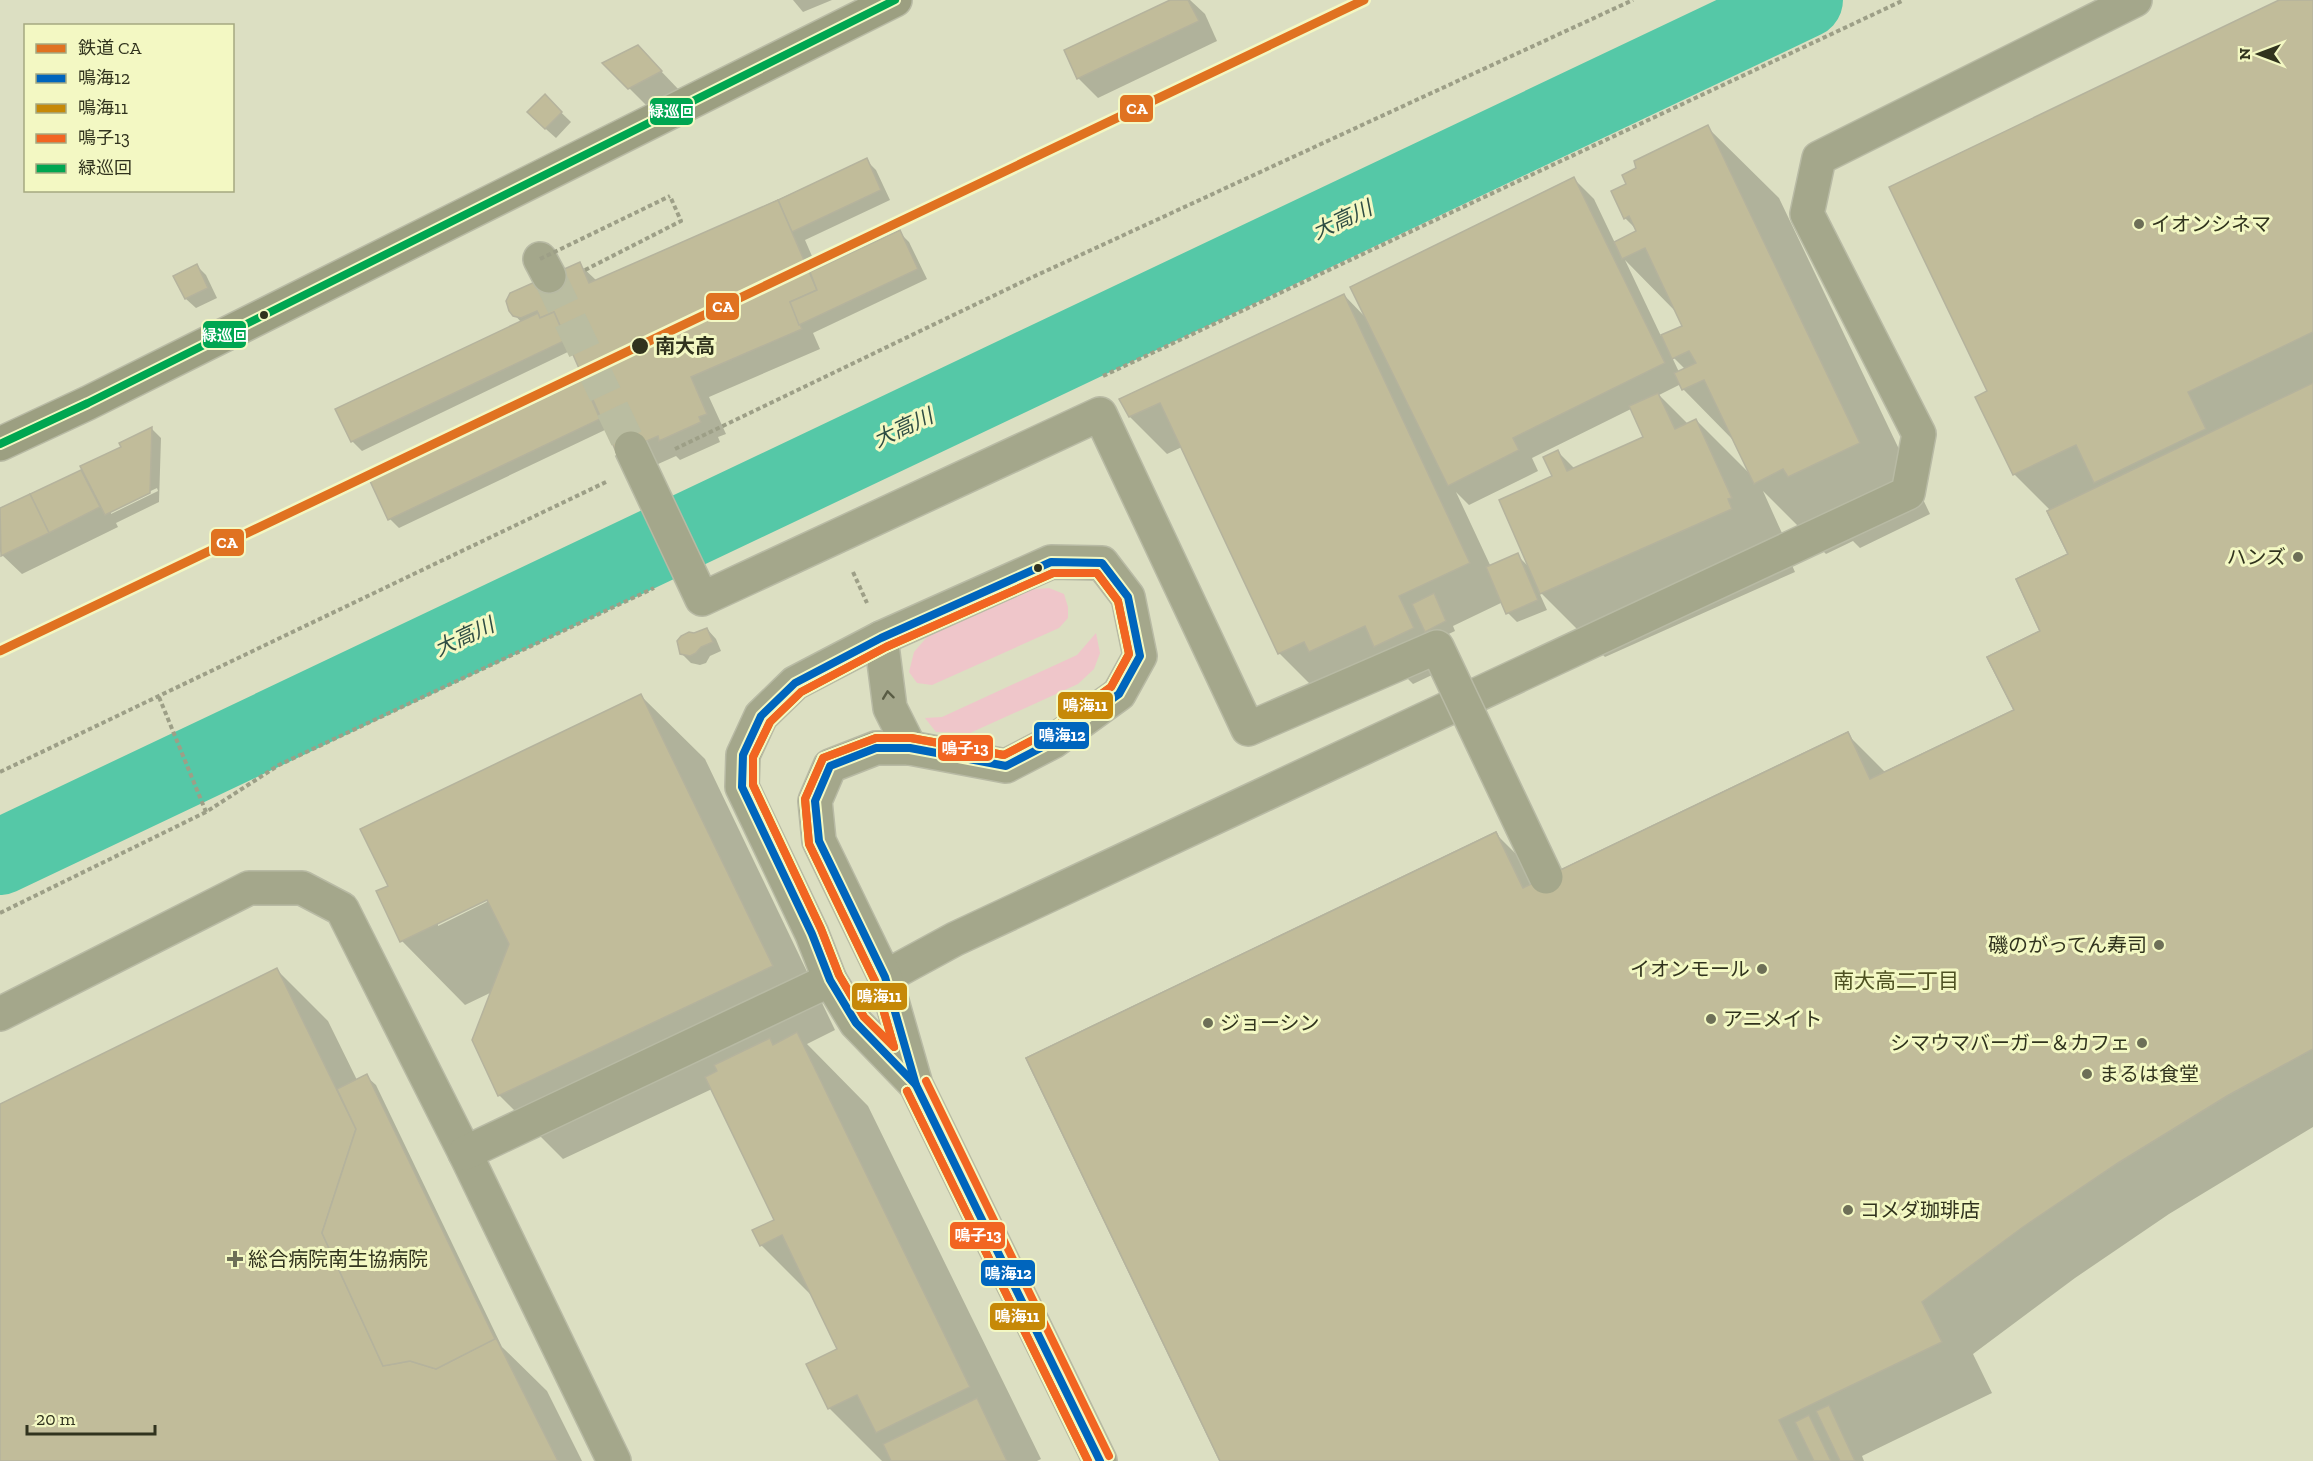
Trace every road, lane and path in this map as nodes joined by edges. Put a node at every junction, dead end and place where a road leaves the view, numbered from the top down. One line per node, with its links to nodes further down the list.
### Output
1 (895, 0): 6 (main road)
2 (1633, 0): 8 (path)
3 (2135, 0): 16 (street)
4 (544, 267): 5 (path, bridge)
5 (582, 272)
6 (0, 444)
7 (631, 448): 15 (street, bridge)
8 (666, 453)
9 (612, 479): 11 (path)
10 (881, 638): 12 (street, one-way to 10); 12 (street); 17 (street)
11 (159, 697): 13 (path); 14 (path)
12 (910, 748): 16 (street)
13 (0, 772)
14 (206, 812)
15 (1546, 877)
16 (885, 977): 19 (street)
17 (830, 980): 19 (street); 20 (street)
18 (0, 1014): 20 (street)
19 (916, 1085): 22 (street)
20 (465, 1153): 21 (street)
21 (614, 1461)
22 (1100, 1461)

